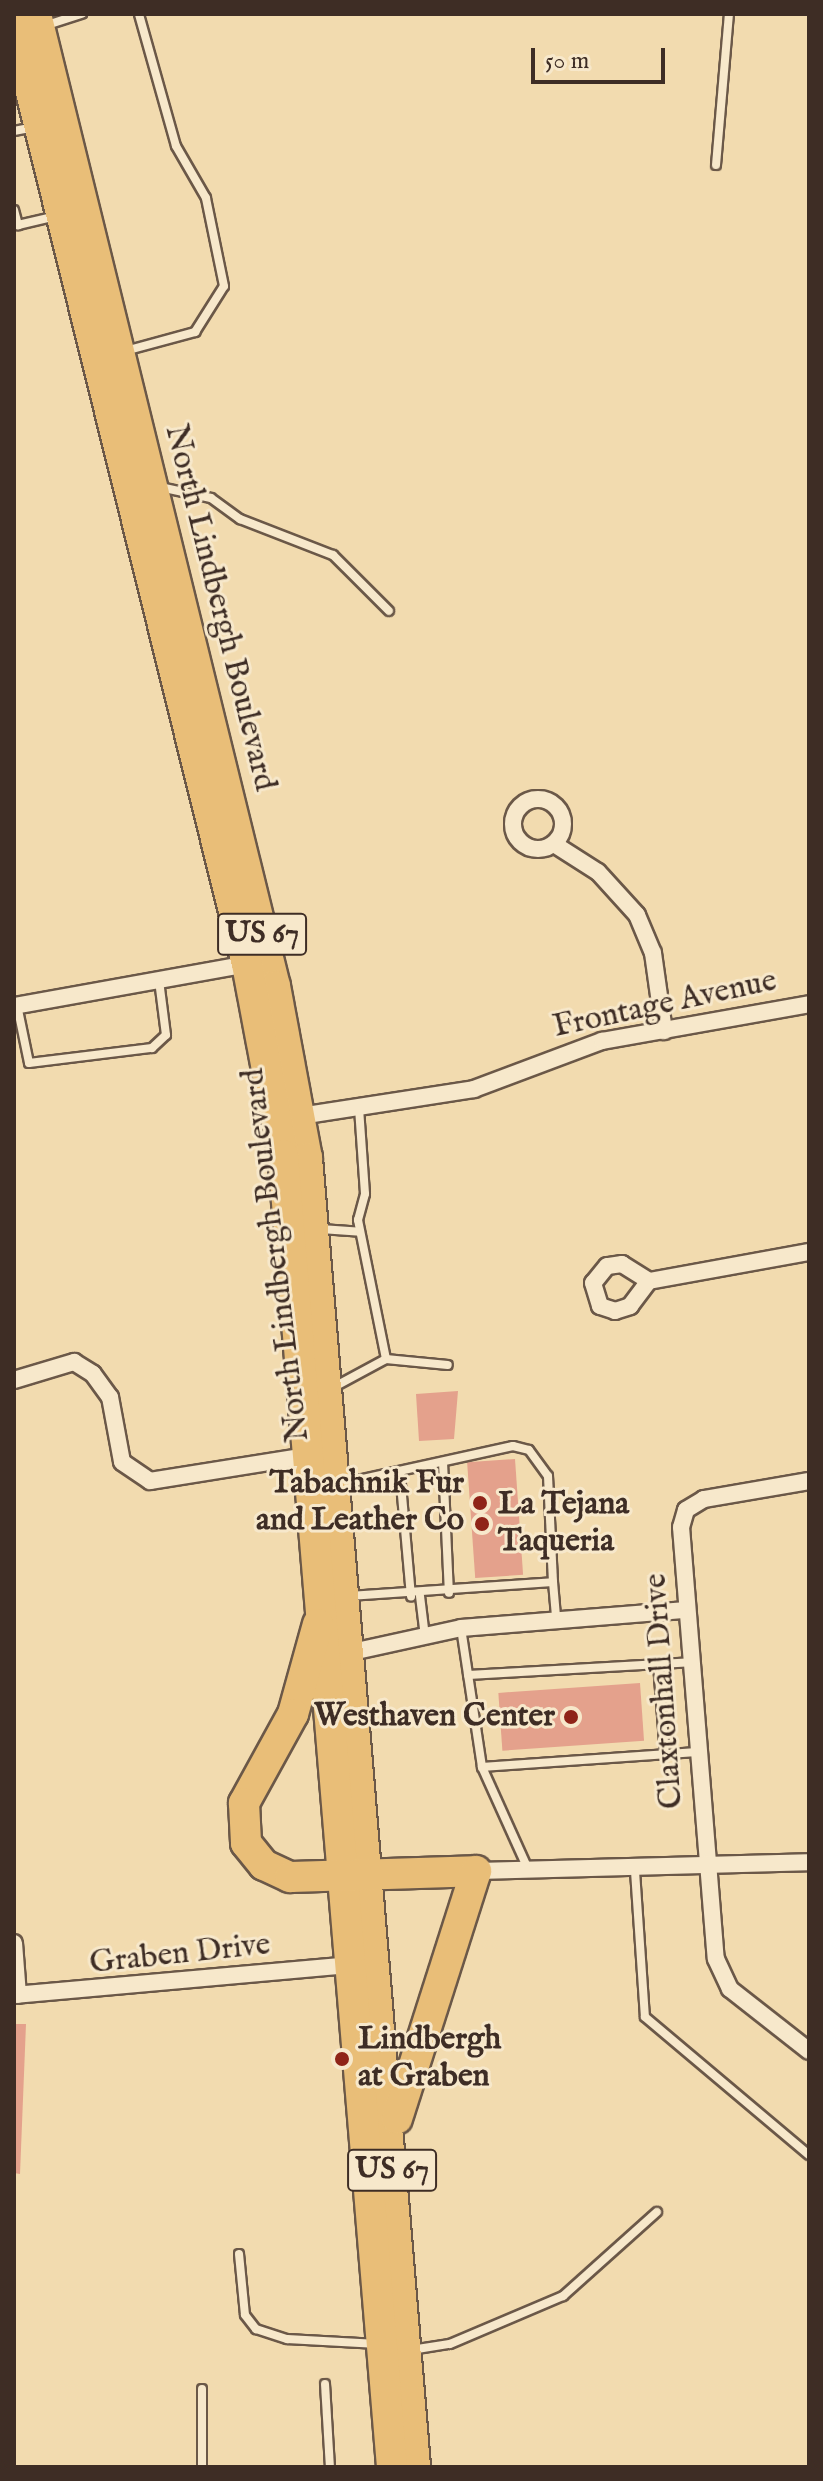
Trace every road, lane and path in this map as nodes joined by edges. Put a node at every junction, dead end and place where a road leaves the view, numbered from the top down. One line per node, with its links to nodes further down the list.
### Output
1 (82, 14): 4 (lane)
2 (139, 14): 10 (lane)
3 (729, 14): 6 (lane)
4 (30, 21): 5 (highway, North Lindbergh Boulevard / US 67); 10 (highway, North Lindbergh Boulevard / US 67)
5 (27, 129): 8 (highway, North Lindbergh Boulevard / US 67)
6 (716, 165)
7 (14, 210): 9 (lane)
8 (61, 215): 9 (lane); 14 (highway, North Lindbergh Boulevard / US 67)
9 (16, 225)
10 (118, 352): 11 (highway, North Lindbergh Boulevard / US 67)
11 (151, 485): 12 (lane); 20 (highway, North Lindbergh Boulevard / US 67)
12 (389, 611)
13 (554, 844): 18 (street)
14 (247, 964): 15 (street); 29 (highway, North Lindbergh Boulevard / US 67)
15 (159, 980): 17 (street); 17 (lane)
16 (809, 1004): 18 (street, Frontage Avenue)
17 (15, 1006)
18 (664, 1031): 19 (street, Frontage Avenue)
19 (359, 1107): 20 (street, Frontage Avenue); 22 (lane)
20 (300, 1116): 21 (highway, North Lindbergh Boulevard / US 67)
21 (316, 1228): 22 (lane); 28 (highway, North Lindbergh Boulevard / US 67)
22 (360, 1232): 25 (lane)
23 (809, 1252): 24 (street)
24 (649, 1281)
25 (386, 1359): 26 (lane); 28 (lane)
26 (448, 1365)
27 (14, 1380): 29 (street)
28 (331, 1388): 33 (highway, North Lindbergh Boulevard / US 67)
29 (313, 1455): 37 (highway, North Lindbergh Boulevard / US 67)
30 (443, 1462): 31 (lane); 34 (lane); 35 (lane)
31 (400, 1473): 33 (lane); 36 (lane)
32 (809, 1481): 38 (street, Claxtonhall Drive)
33 (339, 1484): 37 (highway, North Lindbergh Boulevard / US 67)
34 (553, 1582): 35 (lane); 39 (lane)
35 (449, 1593): 36 (lane)
36 (415, 1596): 37 (lane); 41 (lane)
37 (336, 1598): 42 (highway, North Lindbergh Boulevard / US 67); 54 (highway, North Lindbergh Boulevard / US 67); 54 (highway)
38 (686, 1610): 39 (street); 43 (street, Claxtonhall Drive)
39 (556, 1620): 40 (street)
40 (461, 1628): 41 (street); 45 (lane)
41 (425, 1635): 42 (street)
42 (352, 1652): 54 (highway, North Lindbergh Boulevard / US 67)
43 (691, 1662): 44 (lane); 46 (street, Claxtonhall Drive)
44 (658, 1664): 45 (lane); 47 (lane)
45 (468, 1675): 48 (lane)
46 (696, 1752): 47 (lane); 50 (street, Claxtonhall Drive)
47 (665, 1755): 48 (lane)
48 (482, 1767): 52 (lane)
49 (809, 1862): 50 (street)
50 (707, 1868): 53 (street); 58 (street, Claxtonhall Drive)
51 (476, 1871): 52 (street); 54 (highway); 59 (highway)
52 (529, 1871): 53 (street)
53 (635, 1871): 60 (lane)
54 (357, 1875): 56 (highway, North Lindbergh Boulevard / US 67); 59 (highway, North Lindbergh Boulevard / US 67)
55 (14, 1943): 57 (street)
56 (352, 1965): 57 (street, Graben Drive); 63 (highway, North Lindbergh Boulevard / US 67)
57 (16, 1995)
58 (809, 2051)
59 (390, 2144): 63 (highway, North Lindbergh Boulevard / US 67)
60 (809, 2155)
61 (657, 2212): 63 (lane)
62 (239, 2254): 63 (lane)
63 (394, 2347): 68 (highway, North Lindbergh Boulevard / US 67); 69 (highway, North Lindbergh Boulevard / US 67)
64 (325, 2384): 67 (lane)
65 (202, 2389): 66 (lane)
66 (202, 2467)
67 (330, 2467)
68 (392, 2467)
69 (415, 2467)

